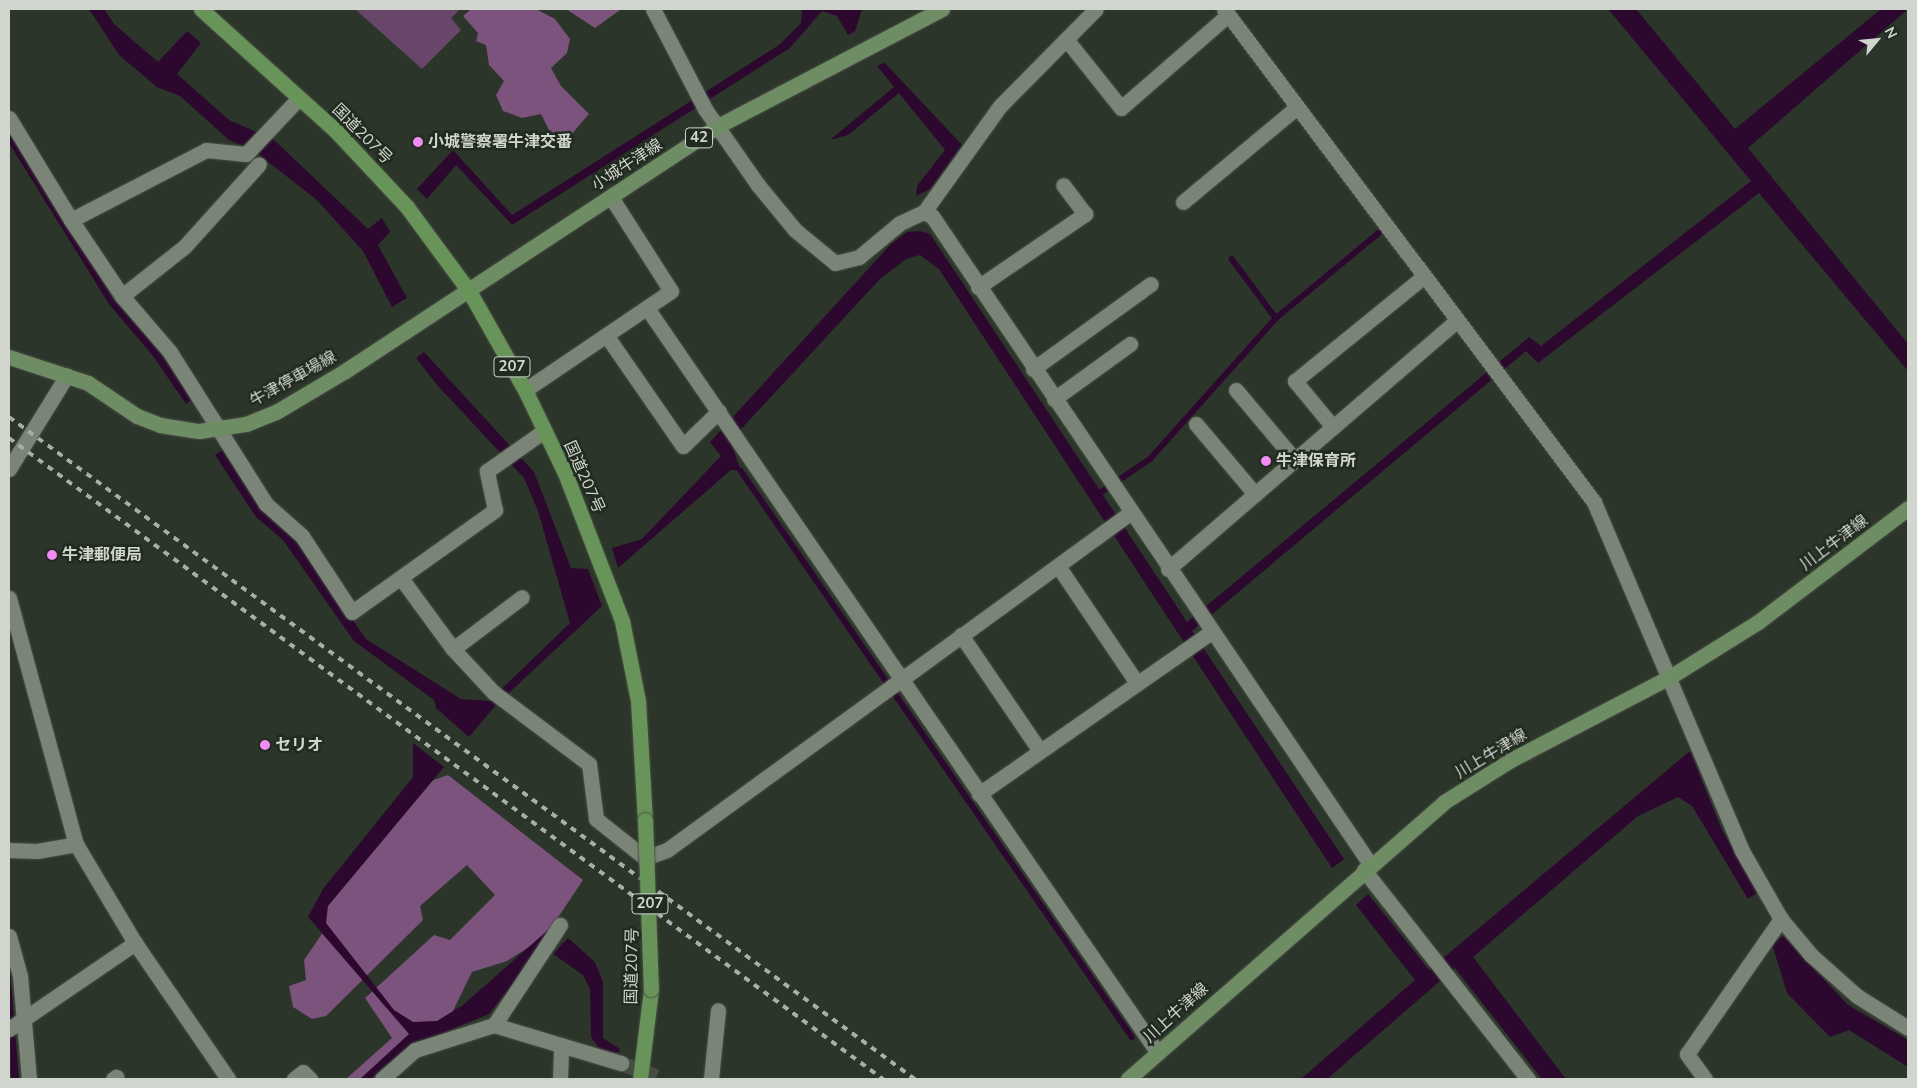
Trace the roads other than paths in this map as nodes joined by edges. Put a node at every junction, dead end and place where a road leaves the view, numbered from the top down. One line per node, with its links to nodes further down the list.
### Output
1 (201, 9): 7 (highway, 国道207号 / 207)
2 (653, 9): 10 (street)
3 (942, 9): 10 (main road, 小城牛津線 / 42)
4 (1096, 9): 6 (street)
5 (1226, 12): 6 (street); 8 (street)
6 (1066, 39): 15 (street)
7 (300, 98): 16 (street); 20 (highway, 国道207号 / 207)
8 (1297, 107): 14 (street); 17 (street)
9 (9, 118): 16 (street)
10 (718, 126): 13 (main road, 小城牛津線 / 42); 15 (street)
11 (260, 164): 21 (street)
12 (1063, 185): 19 (street)
13 (611, 196): 20 (main road, 小城牛津線 / 42); 22 (street)
14 (1183, 202)
15 (924, 212): 19 (street)
16 (71, 220): 21 (street)
17 (1424, 276): 23 (street); 34 (street)
18 (1151, 284): 27 (street)
19 (978, 287): 27 (street)
20 (469, 291): 29 (highway, 国道207号 / 207); 35 (main road, 牛津停車場線)
21 (122, 296): 35 (street)
22 (647, 308): 24 (street); 32 (street)
23 (1457, 320): 34 (street); 50 (street)
24 (606, 335): 29 (street); 32 (street)
25 (1130, 344): 31 (street)
26 (9, 357): 28 (main road, 牛津停車場線)
27 (1033, 369): 31 (street)
28 (67, 374): 35 (main road, 牛津停車場線); 38 (street)
29 (525, 390): 36 (highway, 国道207号 / 207)
30 (1236, 390): 37 (street)
31 (1054, 399): 41 (street)
32 (722, 415): 51 (street)
33 (1196, 424): 39 (street)
34 (1333, 427): 37 (street)
35 (218, 430): 44 (street)
36 (544, 431): 44 (street); 75 (highway, 国道207号 / 207, bridge)
37 (1295, 460): 39 (street)
38 (9, 469)
39 (1255, 494): 43 (street)
40 (1908, 508): 50 (main road, 川上牛津線)
41 (1130, 513): 42 (street); 43 (street)
42 (1058, 566): 48 (street); 52 (street)
43 (1168, 569): 47 (street)
44 (401, 578): 49 (street)
45 (522, 597): 49 (street)
46 (10, 607): 55 (street)
47 (1211, 632): 52 (street); 57 (street)
48 (961, 635): 51 (street); 53 (street)
49 (453, 649): 51 (street)
50 (1670, 677): 57 (main road, 川上牛津線); 58 (street)
51 (900, 679): 54 (street)
52 (1137, 683): 53 (street)
53 (1040, 751): 54 (street)
54 (978, 794): 67 (street)
55 (76, 844): 56 (street); 61 (street)
56 (9, 850)
57 (1367, 867): 67 (main road, 川上牛津線); 78 (street)
58 (1781, 918): 65 (street); 79 (street)
59 (560, 925): 64 (street)
60 (9, 936): 63 (street)
61 (135, 943): 63 (street); 70 (street)
62 (718, 1010): 76 (street)
63 (15, 1025): 69 (street)
64 (494, 1025): 66 (street); 73 (street)
65 (1908, 1028)
66 (561, 1045): 68 (street); 74 (street)
67 (1158, 1053): 77 (main road, 川上牛津線)
68 (621, 1063)
69 (28, 1079)
70 (228, 1079)
71 (294, 1079): 72 (street)
72 (310, 1079)
73 (382, 1079)
74 (560, 1079)
75 (640, 1079)
76 (710, 1079)
77 (1128, 1079)
78 (1528, 1079)
79 (1705, 1079)

